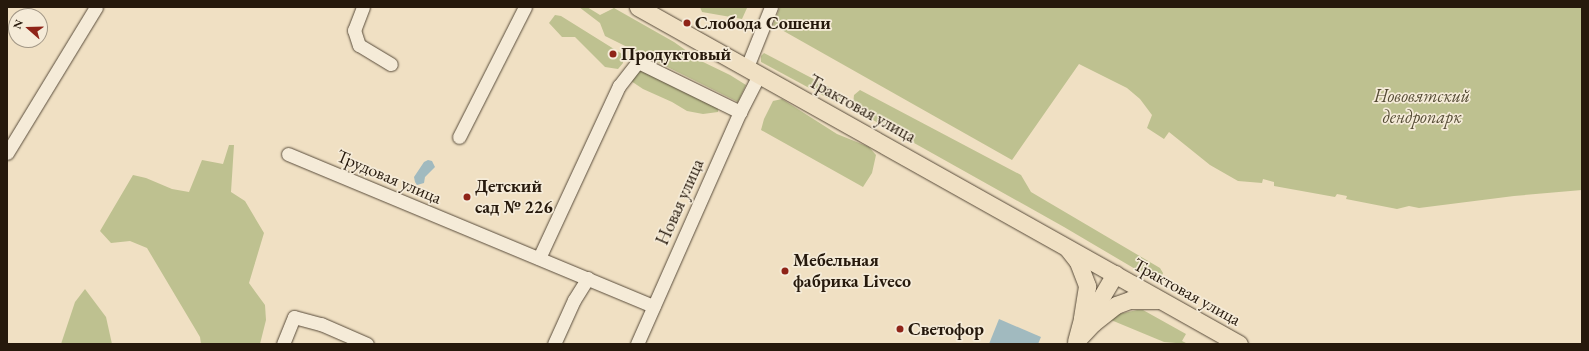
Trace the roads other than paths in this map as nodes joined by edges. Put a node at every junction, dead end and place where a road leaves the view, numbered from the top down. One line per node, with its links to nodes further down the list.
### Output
1 (96, 7): 10 (street)
2 (363, 7): 6 (street)
3 (525, 7): 9 (street)
4 (638, 7): 7 (main road, Трактовая улица)
5 (771, 7): 7 (street, Новая улица)
6 (391, 64)
7 (753, 71): 8 (street, Новая улица); 12 (main road, Трактовая улица)
8 (740, 112): 13 (street); 17 (street, Новая улица)
9 (459, 137)
10 (7, 153)
11 (288, 154): 13 (street, Трудовая улица)
12 (1067, 246): 14 (main road, Трактовая улица); 18 (main road)
13 (539, 258): 15 (street, Трудовая улица)
14 (1115, 274): 16 (main road, Трактовая улица); 18 (main road)
15 (588, 278): 17 (street, Трудовая улица); 21 (street)
16 (1160, 300): 18 (main road); 23 (main road, Трактовая улица)
17 (654, 306): 22 (street, Новая улица)
18 (1075, 342)
19 (283, 344): 20 (street)
20 (368, 344)
21 (554, 344)
22 (637, 344)
23 (1239, 344)

